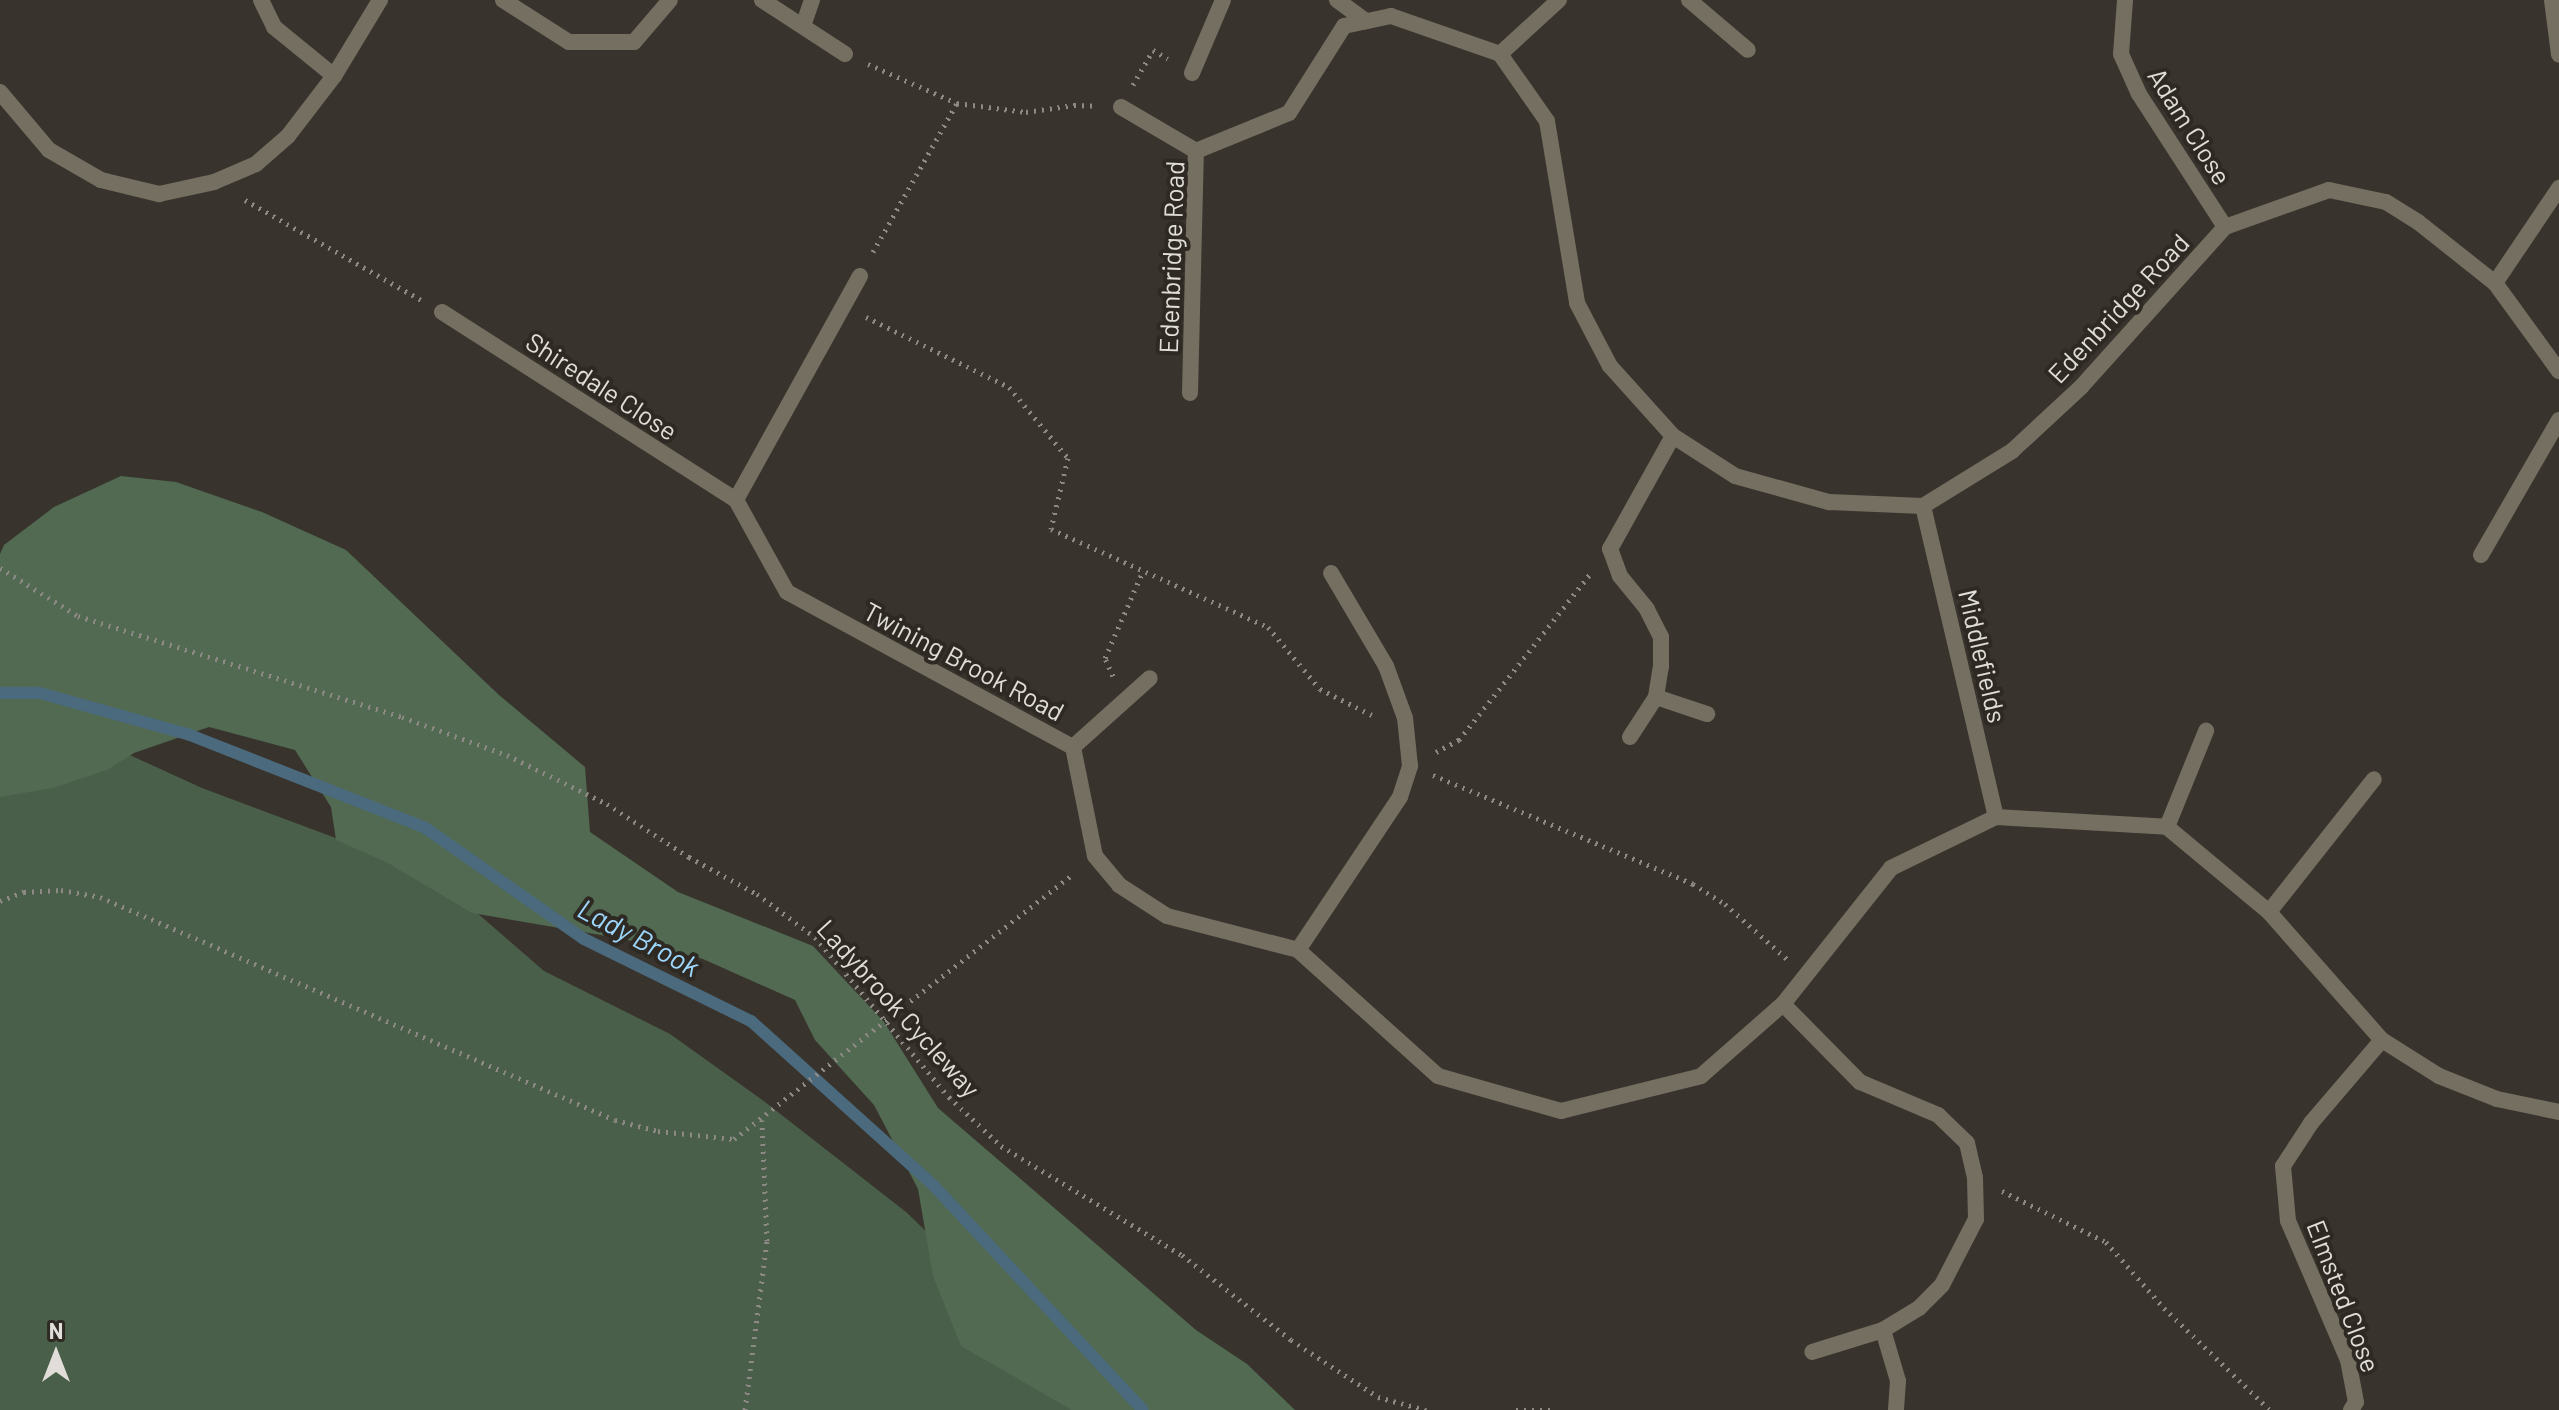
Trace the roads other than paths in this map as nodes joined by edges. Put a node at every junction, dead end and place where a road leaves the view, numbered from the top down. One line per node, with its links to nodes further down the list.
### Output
1 (261, 0): 20 (street)
2 (380, 0): 20 (street)
3 (503, 0): 4 (street)
4 (670, 0)
5 (762, 0): 14 (street)
6 (812, 0): 14 (street)
7 (1223, 0): 19 (street)
8 (1337, 0): 13 (street)
9 (1559, 0): 17 (street)
10 (1689, 0): 15 (street)
11 (2125, 0): 25 (street, Adam Close)
12 (2552, 0): 18 (street)
13 (1366, 21): 17 (street); 23 (street, Edenbridge Road)
14 (803, 26): 16 (street)
15 (1748, 50)
16 (845, 54)
17 (1500, 54): 32 (street)
18 (2559, 55)
19 (1192, 73)
20 (334, 76): 21 (street)
21 (0, 92)
22 (1121, 107): 23 (street)
23 (1196, 151): 30 (street, Edenbridge Road)
24 (2559, 188): 27 (street)
25 (2225, 227): 27 (street, Edenbridge Road); 34 (street, Edenbridge Road)
26 (860, 276): 33 (street)
27 (2495, 283): 29 (street, Edenbridge Road)
28 (442, 312): 33 (street, Shiredale Close)
29 (2559, 371)
30 (1190, 393)
31 (2559, 420): 35 (street)
32 (1673, 436): 34 (street); 38 (street)
33 (736, 500): 42 (street, Twining Brook Road)
34 (1923, 506): 44 (street, Middlefields)
35 (2481, 555)
36 (1331, 573): 47 (street)
37 (1150, 678): 42 (street)
38 (1656, 697): 39 (street); 41 (street)
39 (1707, 714)
40 (2206, 731): 45 (street)
41 (1630, 737)
42 (1073, 747): 47 (street, Twining Brook Road)
43 (2374, 779): 46 (street)
44 (1996, 817): 45 (street, Twining Brook Road); 48 (street, Twining Brook Road)
45 (2167, 827): 46 (street)
46 (2269, 912): 49 (street)
47 (1298, 950): 48 (street, Twining Brook Road)
48 (1783, 1004): 51 (street)
49 (2382, 1040): 50 (street); 54 (street, Elmsted Close)
50 (2559, 1112)
51 (1883, 1330): 52 (street); 53 (street)
52 (1812, 1352)
53 (1896, 1410)
54 (2351, 1410)

